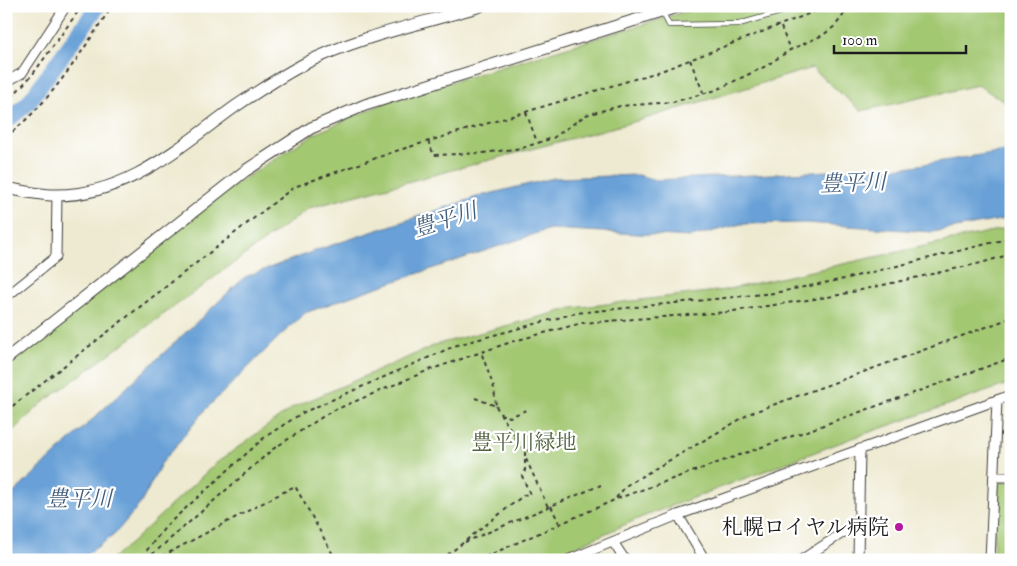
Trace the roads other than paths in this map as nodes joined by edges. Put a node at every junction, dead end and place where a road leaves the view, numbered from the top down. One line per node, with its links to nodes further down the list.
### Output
1 (66, 6): 7 (street)
2 (480, 6): 5 (street)
3 (680, 6): 6 (street)
4 (802, 6): 6 (lane)
5 (468, 8): 9 (street)
6 (662, 12): 11 (street)
7 (6, 82)
8 (6, 188): 9 (street)
9 (57, 195): 10 (street)
10 (6, 297)
11 (6, 359)
12 (1011, 395): 13 (street)
13 (997, 400): 14 (street); 15 (street)
14 (860, 449): 17 (street); 18 (street)
15 (994, 477): 16 (street); 25 (street)
16 (1011, 477)
17 (678, 516): 19 (street); 22 (street)
18 (858, 523): 23 (street); 24 (street)
19 (613, 542): 20 (street); 21 (street)
20 (568, 560)
21 (625, 560)
22 (705, 560)
23 (801, 560)
24 (858, 560)
25 (990, 560)

